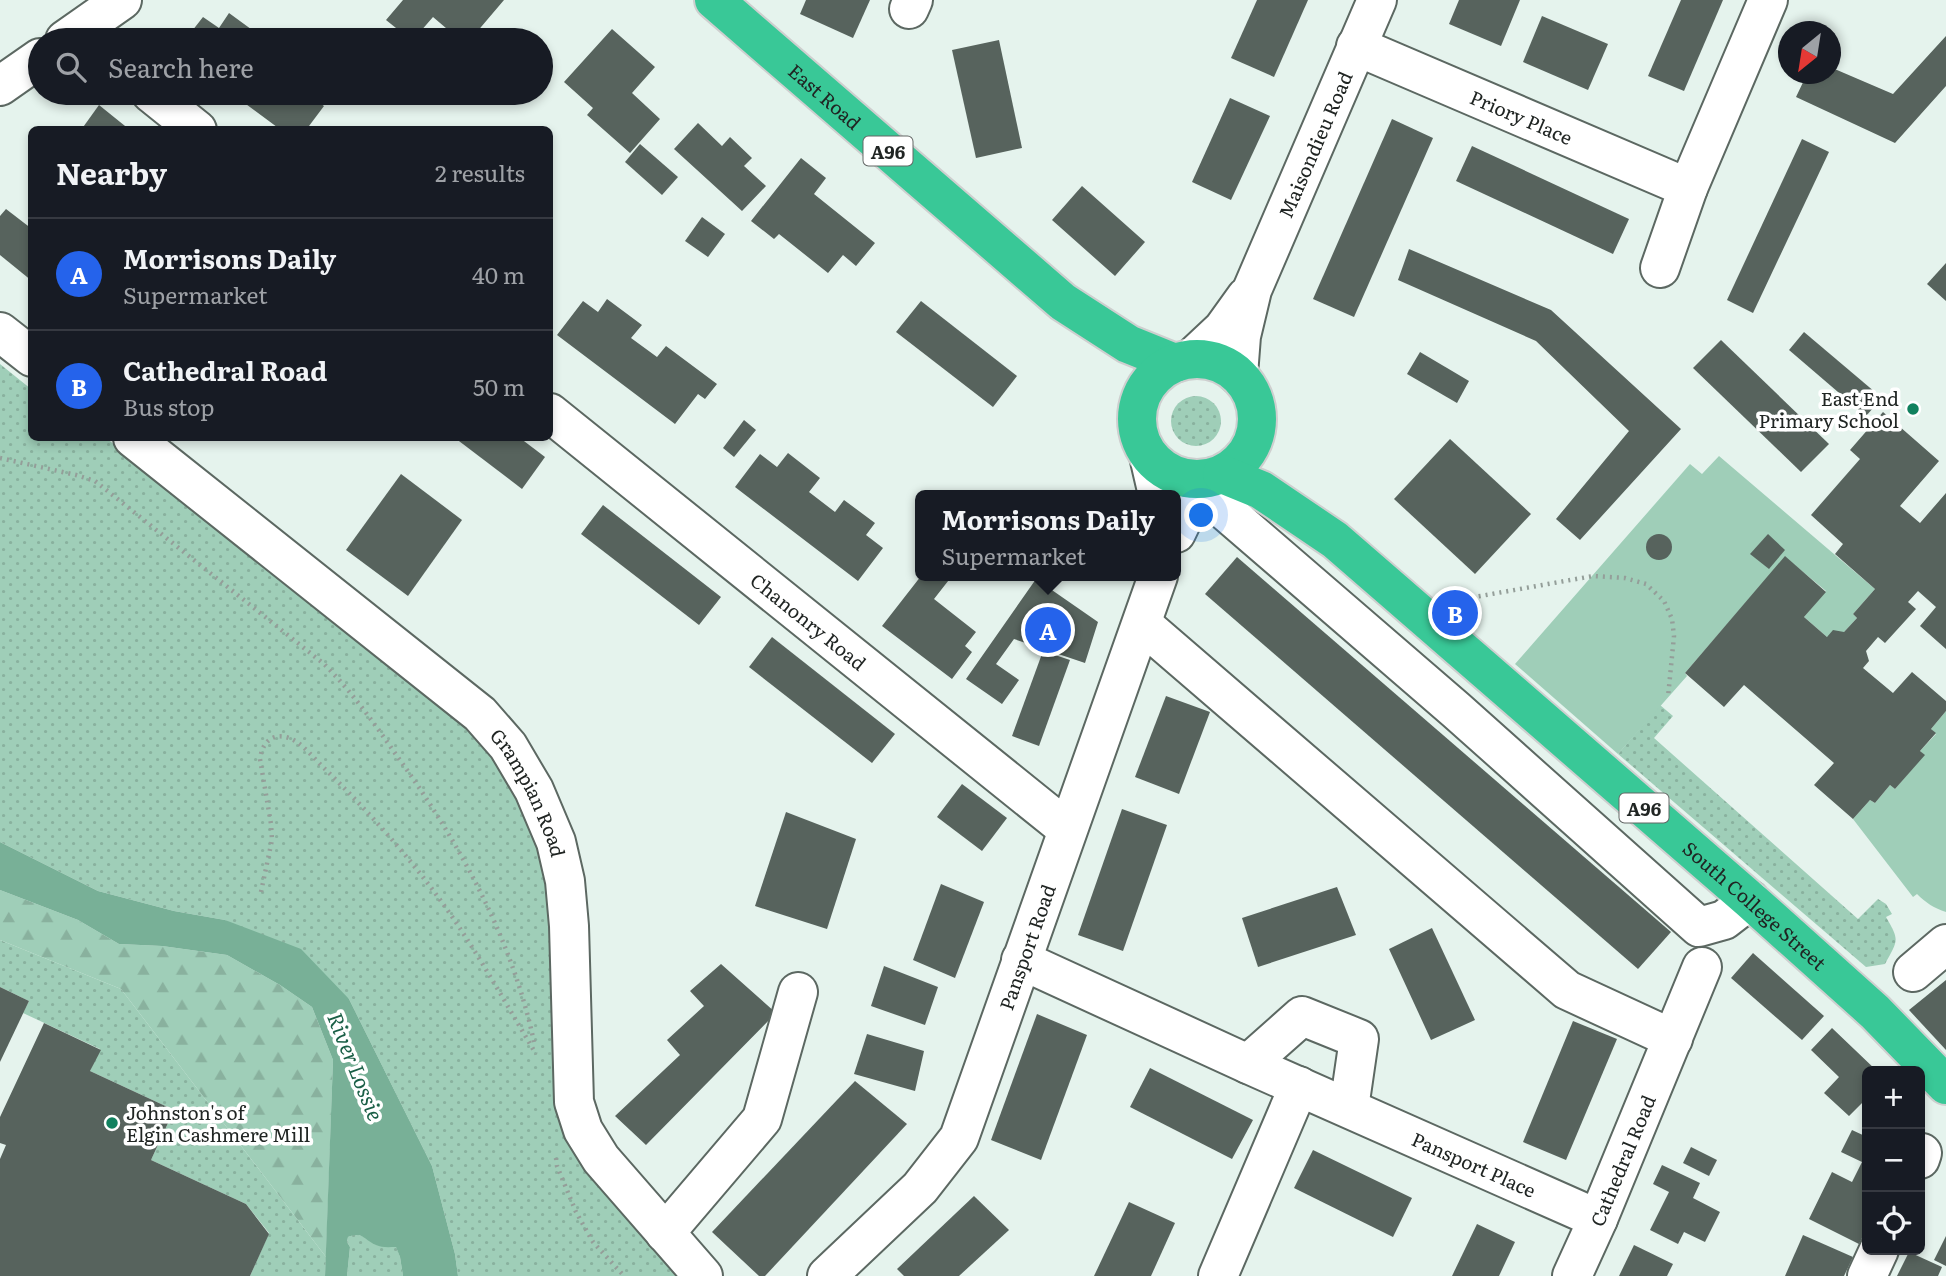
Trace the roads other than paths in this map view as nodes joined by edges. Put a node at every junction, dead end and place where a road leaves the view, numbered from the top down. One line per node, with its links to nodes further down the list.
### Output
1 (713, 0): 12 (highway, East Road / A96)
2 (1377, 0): 4 (street, Maisondieu Road)
3 (1768, 0): 9 (street)
4 (1356, 46): 9 (street, Priory Place); 11 (street, Maisondieu Road)
5 (28, 66): 6 (street)
6 (0, 86)
7 (167, 105): 8 (street)
8 (192, 126)
9 (1688, 188): 10 (street)
10 (1660, 268)
11 (1252, 290): 15 (street); 16 (street)
12 (1063, 302): 15 (highway, A96); 17 (highway, A96)
13 (0, 332): 14 (street)
14 (28, 354)
15 (1183, 361): 16 (highway, A96); 17 (highway)
16 (1238, 375): 19 (highway)
17 (1138, 407): 21 (highway, A96)
18 (553, 415): 28 (street, Chanonry Road)
19 (1254, 439): 22 (highway); 25 (highway, A96)
20 (137, 441): 41 (street, Grampian Road)
21 (1149, 456): 22 (highway, A96); 23 (street)
22 (1214, 478): 24 (street); 25 (highway, A96); 29 (street)
23 (1157, 490)
24 (1181, 523)
25 (1335, 540): 29 (highway, South College Street / A96)
26 (1156, 581): 27 (street, Pansport Road)
27 (1142, 624): 28 (street, Pansport Road); 35 (street)
28 (1067, 829): 31 (street, Pansport Road)
29 (1750, 900): 37 (highway, South College Street / A96)
30 (1946, 944): 33 (street)
31 (1021, 960): 36 (street, Pansport Place); 44 (street, Pansport Road)
32 (1702, 967): 35 (street, Cathedral Road)
33 (1913, 972)
34 (798, 992): 41 (street)
35 (1672, 1039): 40 (street, Cathedral Road)
36 (1248, 1064): 38 (street, Pansport Place); 39 (street)
37 (1946, 1085)
38 (1299, 1086): 39 (street, Pansport Place); 45 (street)
39 (1349, 1108): 40 (street, Pansport Place)
40 (1598, 1219): 46 (street, Cathedral Road)
41 (665, 1233): 43 (street, Grampian Road)
42 (1877, 1255): 47 (street)
43 (703, 1276)
44 (827, 1276)
45 (1218, 1276)
46 (1572, 1276)
47 (1867, 1276)

